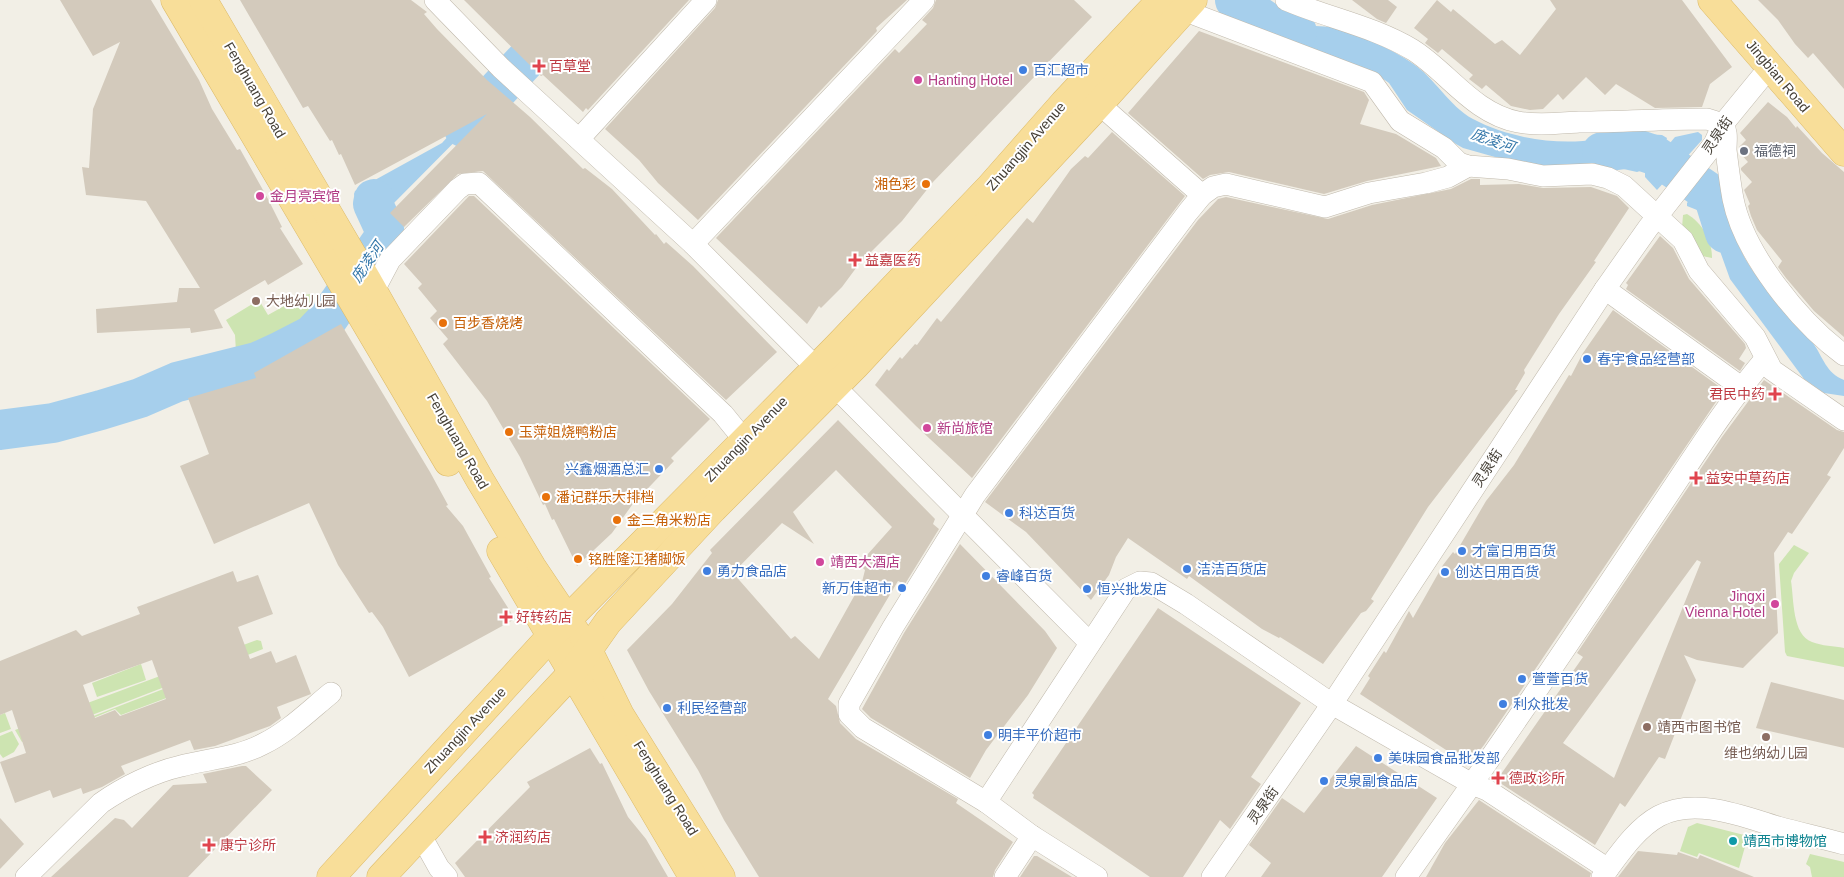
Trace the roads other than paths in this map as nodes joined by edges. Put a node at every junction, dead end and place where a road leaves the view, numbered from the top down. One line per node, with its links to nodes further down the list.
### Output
1 (175, 0): 21 (main road, Fenghuang Road)
2 (203, 0): 21 (main road, Fenghuang Road)
3 (706, 0): 14 (street)
4 (924, 0): 19 (street)
5 (1286, 0): 12 (street)
6 (1712, 0): 10 (main road, Jingbian Road)
7 (1729, 0): 13 (main road, Jingbian Road)
8 (443, 3): 14 (street)
9 (1173, 6): 11 (main road, Zhuangjin Avenue); 16 (street); 24 (main road, Zhuangjin Avenue)
10 (1772, 67): 12 (street, 灵泉街); 15 (main road, Jingbian Road)
11 (1099, 104): 17 (street); 24 (main road, Zhuangjin Avenue)
12 (1723, 124): 18 (street, 灵泉街); 22 (street)
13 (1844, 137)
14 (579, 139): 19 (street)
15 (1844, 152)
16 (1468, 166): 17 (street); 18 (street)
17 (1202, 196): 28 (street)
18 (1661, 211): 20 (street, 灵泉街); 23 (street)
19 (693, 244): 24 (street)
20 (1605, 289): 25 (street); 34 (street, 灵泉街)
21 (366, 295): 27 (street); 29 (main road, Fenghuang Road)
22 (1844, 355)
23 (1764, 359): 25 (street); 26 (street)
24 (826, 377): 27 (main road, Zhuangjin Avenue); 28 (street); 31 (main road, Zhuangjin Avenue)
25 (1741, 387): 35 (street)
26 (1844, 420)
27 (745, 441): 29 (main road, Zhuangjin Avenue)
28 (964, 518): 30 (street); 36 (street)
29 (559, 628): 31 (main road, Fenghuang Road); 32 (main road, Fenghuang Road); 42 (main road, Zhuangjin Avenue)
30 (1090, 643): 34 (street); 36 (street)
31 (589, 652): 32 (main road, Zhuangjin Avenue); 46 (main road, Fenghuang Road)
32 (572, 674): 37 (main road, Zhuangjin Avenue); 45 (main road, Fenghuang Road)
33 (331, 693): 41 (street)
34 (1332, 704): 35 (street); 49 (street, 灵泉街)
35 (1472, 784): 40 (street); 50 (street)
36 (986, 802): 38 (street)
37 (420, 834): 43 (main road, Zhuangjin Avenue); 44 (street)
38 (1032, 836): 47 (street); 48 (street)
39 (1844, 844): 40 (street)
40 (1605, 873)
41 (26, 877)
42 (331, 877)
43 (381, 877)
44 (447, 877)
45 (693, 877)
46 (721, 877)
47 (1005, 877)
48 (1097, 877)
49 (1212, 877)
50 (1406, 877)

